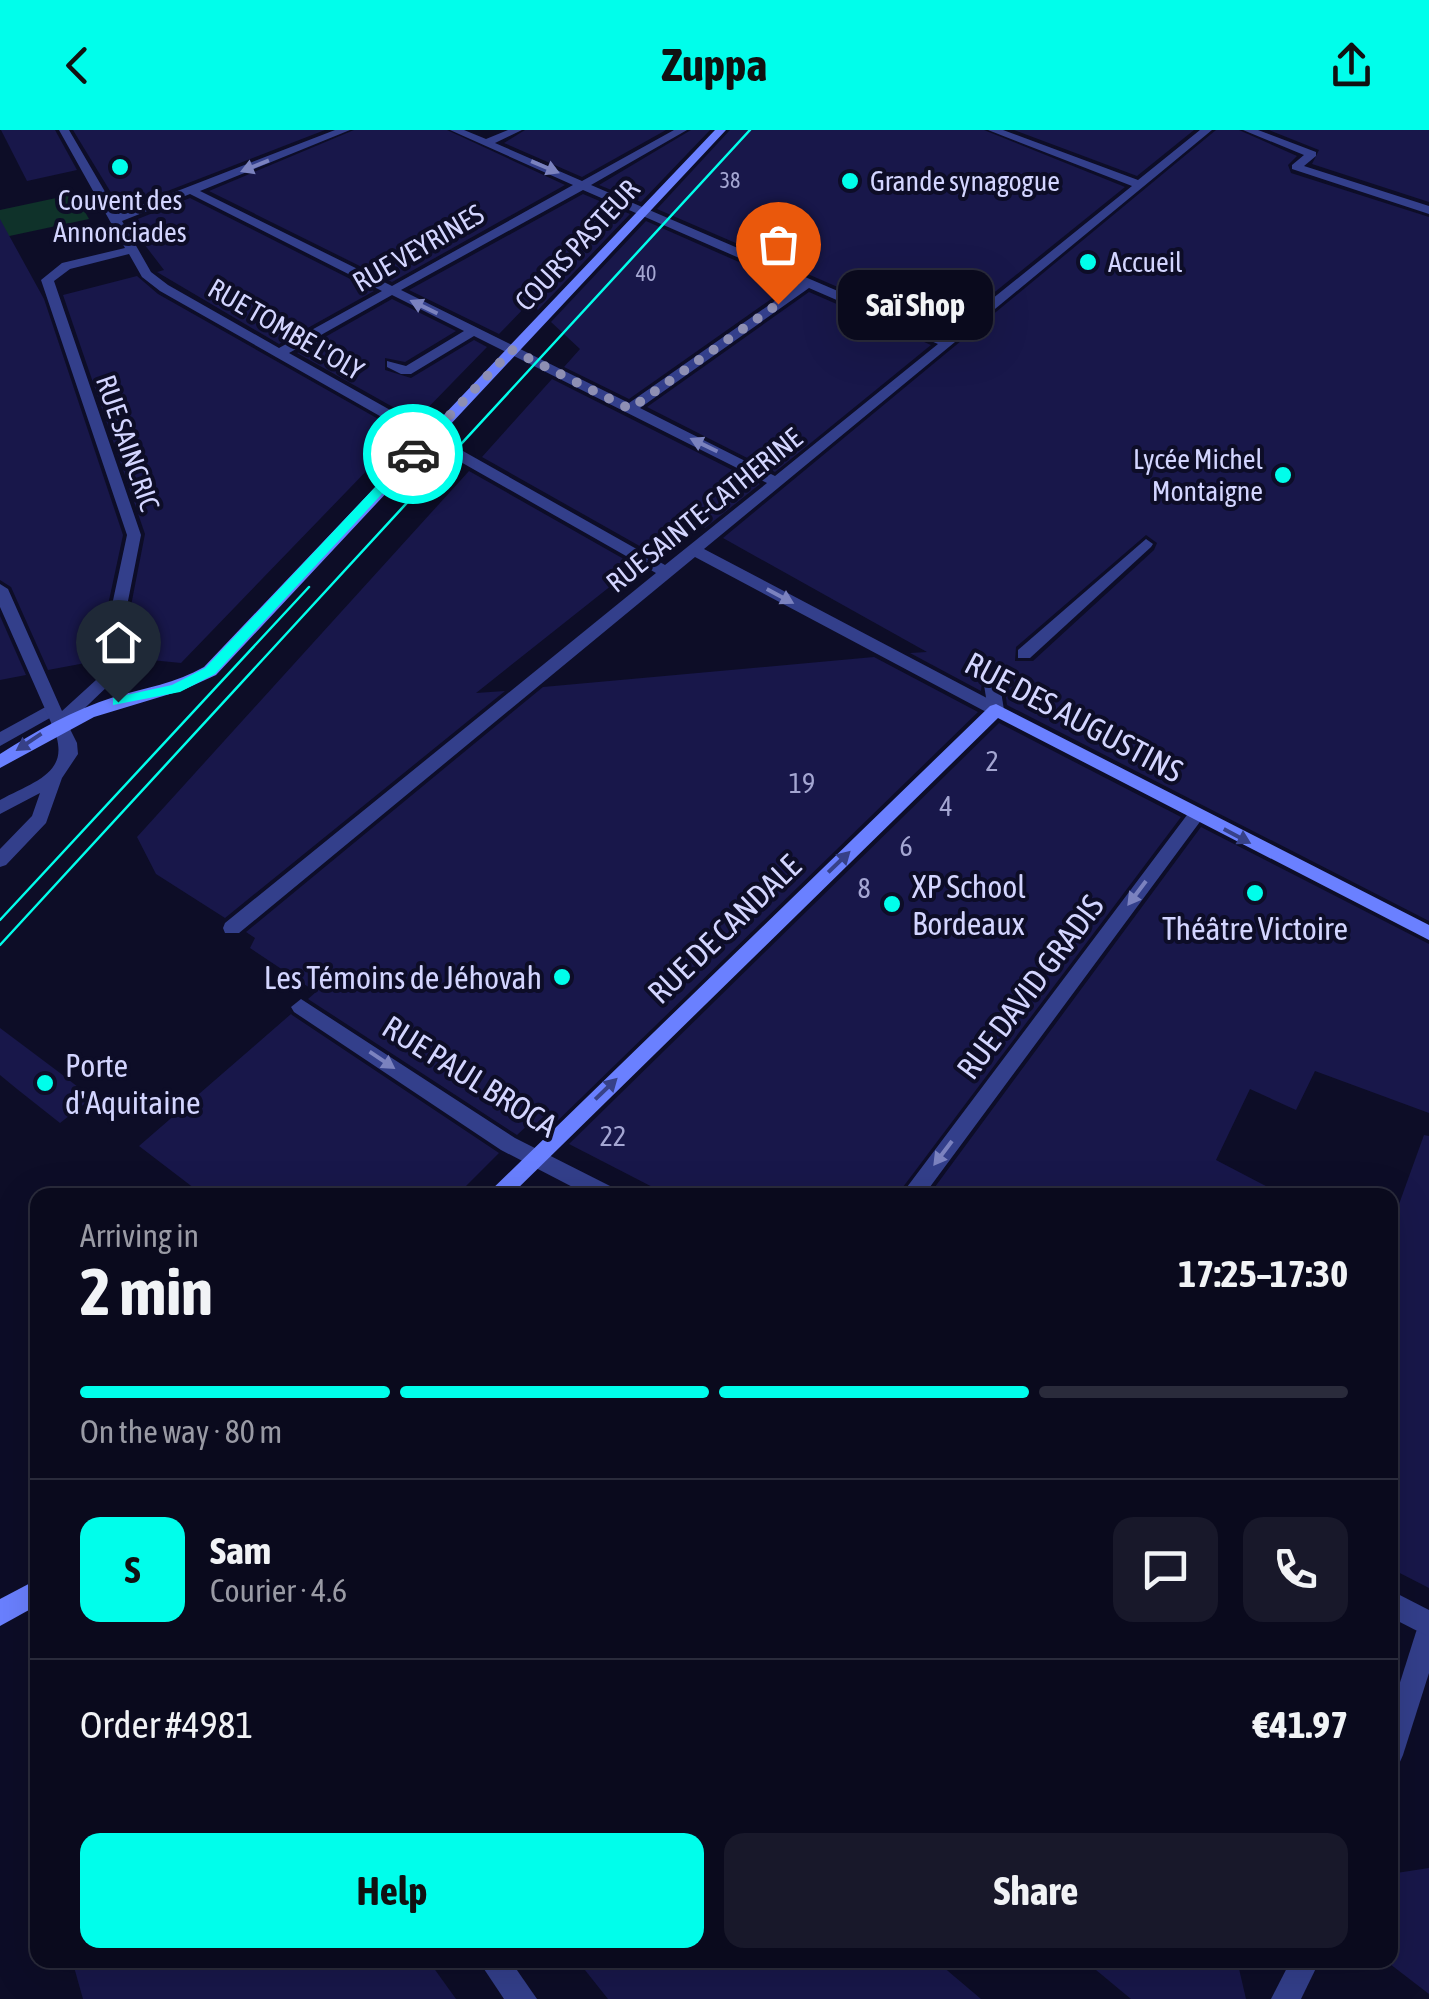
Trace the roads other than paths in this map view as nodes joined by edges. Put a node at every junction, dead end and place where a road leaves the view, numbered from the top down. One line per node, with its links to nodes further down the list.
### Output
1 (64, 130): 16 (street, RUE TOMBE L'OLY)
2 (346, 130): 13 (street, one-way to 13)
3 (455, 130): 10 (street)
4 (518, 130): 10 (street)
5 (682, 130): 11 (street, RUE VEYRINES)
6 (721, 130): 15 (street, COURS PASTEUR)
7 (993, 130): 12 (street)
8 (1206, 130): 12 (street, RUE SAINTE-CATHERINE)
9 (1248, 130): 14 (street)
10 (486, 143): 11 (street, one-way to 11)
11 (580, 184): 15 (street); 19 (street, RUE VEYRINES)
12 (1140, 184): 21 (street, RUE SAINTE-CATHERINE)
13 (192, 191): 16 (street); 19 (street)
14 (1429, 210)
15 (642, 212): 18 (street); 22 (street, COURS PASTEUR)
16 (114, 220): 17 (street, RUE TOMBE L'OLY)
17 (131, 250): 23 (street, RUE TOMBE L'OLY); 35 (street, RUE SAINCRIC)
18 (808, 284): 21 (street); 25 (street)
19 (393, 291): 20 (street, one-way to 19); 23 (street, RUE VEYRINES)
20 (473, 331): 22 (street); 24 (street)
21 (947, 343): 27 (street, RUE SAINTE-CATHERINE)
22 (512, 350): 25 (street); 26 (street, COURS PASTEUR)
23 (279, 353): 26 (street, RUE TOMBE L'OLY)
24 (392, 364)
25 (630, 409): 27 (street, one-way to 25)
26 (428, 438): 30 (street, RUE TOMBE L'OLY); 35 (street, COURS PASTEUR)
27 (777, 482): 29 (street, RUE SAINTE-CATHERINE)
28 (1146, 544): 32 (street)
29 (694, 550): 30 (street, RUE SAINTE-CATHERINE); 34 (street, RUE DES AUGUSTINS, one-way to 34)
30 (666, 572): 42 (street, RUE SAINTE-CATHERINE)
31 (0, 590): 35 (street)
32 (1024, 654)
33 (992, 685): 34 (street)
34 (996, 710): 40 (street, RUE DES AUGUSTINS); 45 (street, RUE DE CANDALE, one-way to 34)
35 (55, 716): 36 (street, RUE SAINCRIC); 37 (street, COURS PASTEUR, one-way to 37); 38 (street)
36 (0, 740)
37 (0, 762)
38 (54, 778): 39 (street); 41 (street)
39 (0, 808)
40 (1196, 814): 43 (street, RUE DES AUGUSTINS, one-way to 43); 48 (street, RUE DAVID GRADIS, one-way to 48)
41 (0, 860)
42 (232, 928)
43 (1429, 933)
44 (300, 1006): 45 (street, RUE PAUL BROCA, one-way to 45)
45 (536, 1157): 46 (street, RUE DE CANDALE); 47 (street, RUE PAUL BROCA)
46 (504, 1188)
47 (595, 1188)
48 (917, 1188)
49 (30, 1596): 51 (street)
50 (1398, 1607): 52 (street)
51 (0, 1613)
52 (1429, 1624)
53 (1429, 1632): 54 (street)
54 (1398, 1730)
55 (498, 1968): 57 (street)
56 (1302, 1968): 58 (street)
57 (522, 1999)
58 (1286, 1999)

